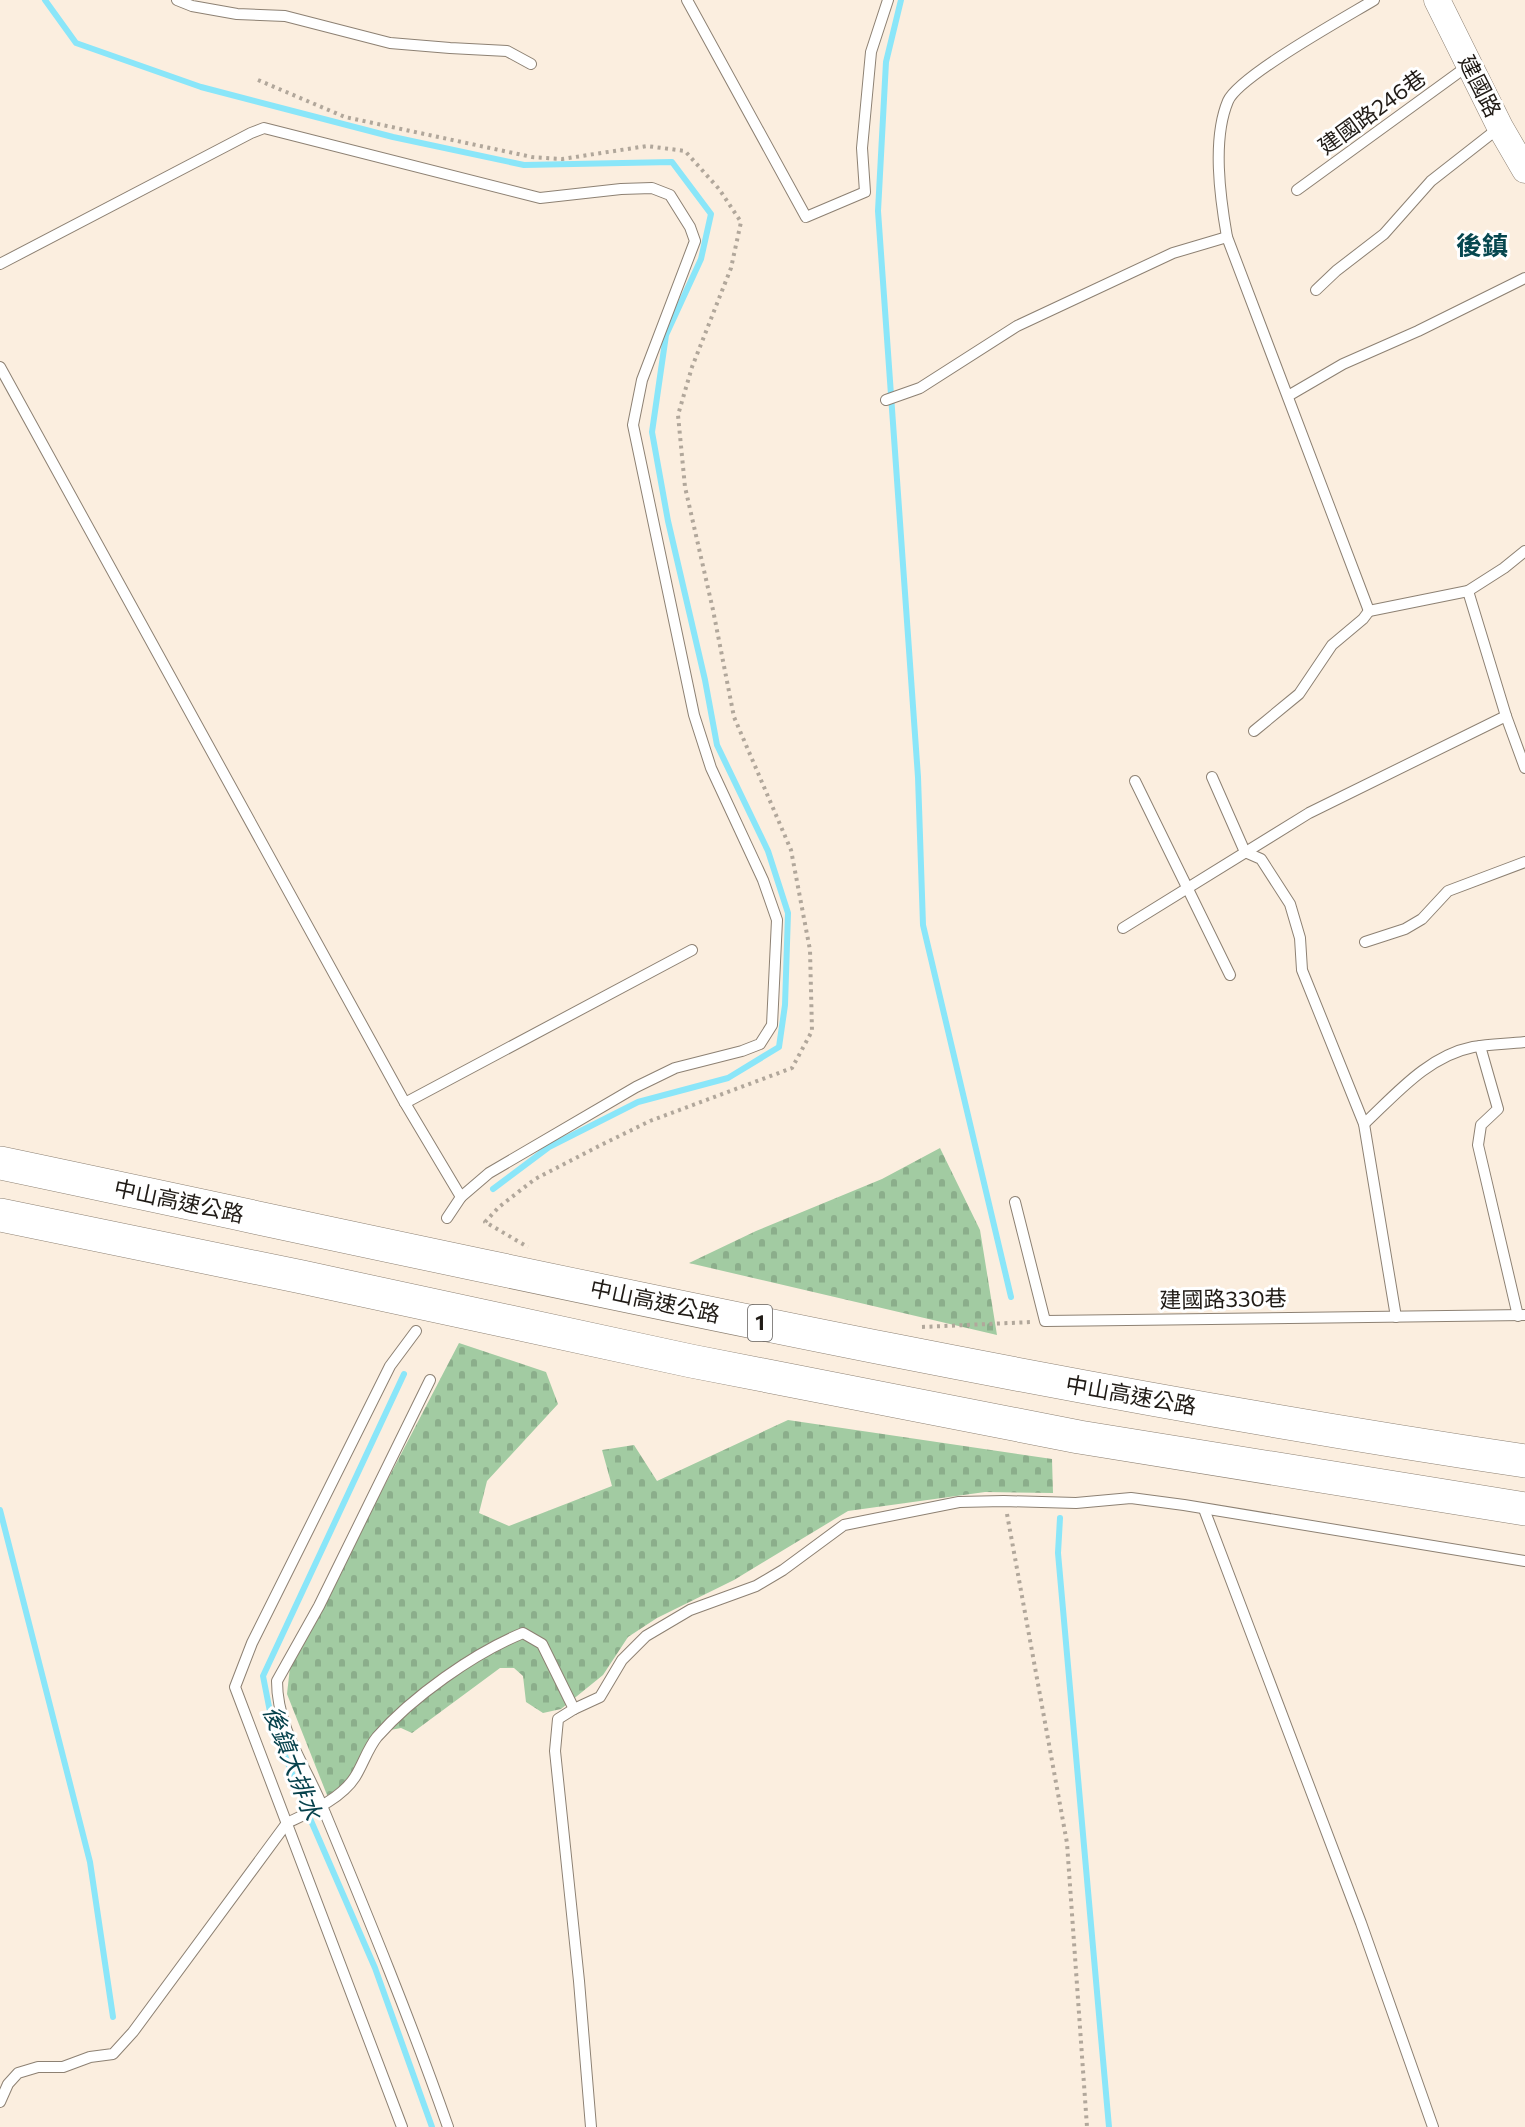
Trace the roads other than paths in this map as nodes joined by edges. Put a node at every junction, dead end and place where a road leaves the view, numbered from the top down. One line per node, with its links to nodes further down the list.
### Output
1 (177, 0): 6 (lane)
2 (687, 0): 3 (lane)
3 (888, 0)
4 (1374, 0): 11 (lane)
5 (1437, 0): 7 (street, 建國路)
6 (531, 64)
7 (1469, 65): 8 (street, 建國路); 10 (lane, 建國路246巷)
8 (1500, 127): 9 (street, 建國路); 14 (lane)
9 (1525, 170)
10 (1297, 190)
11 (1227, 237): 16 (lane); 17 (lane)
12 (0, 264): 38 (lane)
13 (1525, 278): 16 (lane)
14 (1316, 290)
15 (0, 367): 35 (lane)
16 (1288, 396): 20 (lane)
17 (886, 400)
18 (1525, 551): 19 (lane)
19 (1468, 591): 20 (lane); 21 (lane)
20 (1369, 611): 22 (lane)
21 (1506, 716): 23 (lane); 26 (lane)
22 (1254, 731)
23 (1525, 768)
24 (1212, 777): 26 (lane)
25 (1135, 781): 28 (lane)
26 (1245, 852): 28 (lane); 36 (lane)
27 (1525, 862): 30 (lane)
28 (1188, 888): 29 (lane); 32 (lane)
29 (1123, 928)
30 (1365, 942)
31 (692, 950): 35 (lane)
32 (1230, 975)
33 (1525, 1042): 34 (lane)
34 (1480, 1046): 36 (lane); 42 (lane)
35 (405, 1102): 38 (lane)
36 (1364, 1124): 43 (lane)
37 (0, 1163): 46 (highway, 中山高速公路 / 1)
38 (461, 1197): 41 (lane)
39 (1015, 1202): 43 (lane, 建國路330巷)
40 (0, 1215): 48 (highway, 1)
41 (447, 1218)
42 (1521, 1315): 43 (lane, 建國路330巷)
43 (1396, 1317)
44 (416, 1331): 52 (lane)
45 (430, 1380): 51 (lane)
46 (1525, 1461)
47 (1204, 1509): 49 (lane); 50 (lane); 57 (lane)
48 (1525, 1509)
49 (1525, 1561)
50 (574, 1709): 51 (lane); 56 (lane)
51 (319, 1808): 52 (lane); 55 (lane)
52 (292, 1821): 53 (lane); 54 (lane)
53 (0, 2102)
54 (402, 2127)
55 (448, 2127)
56 (591, 2127)
57 (1433, 2127)

